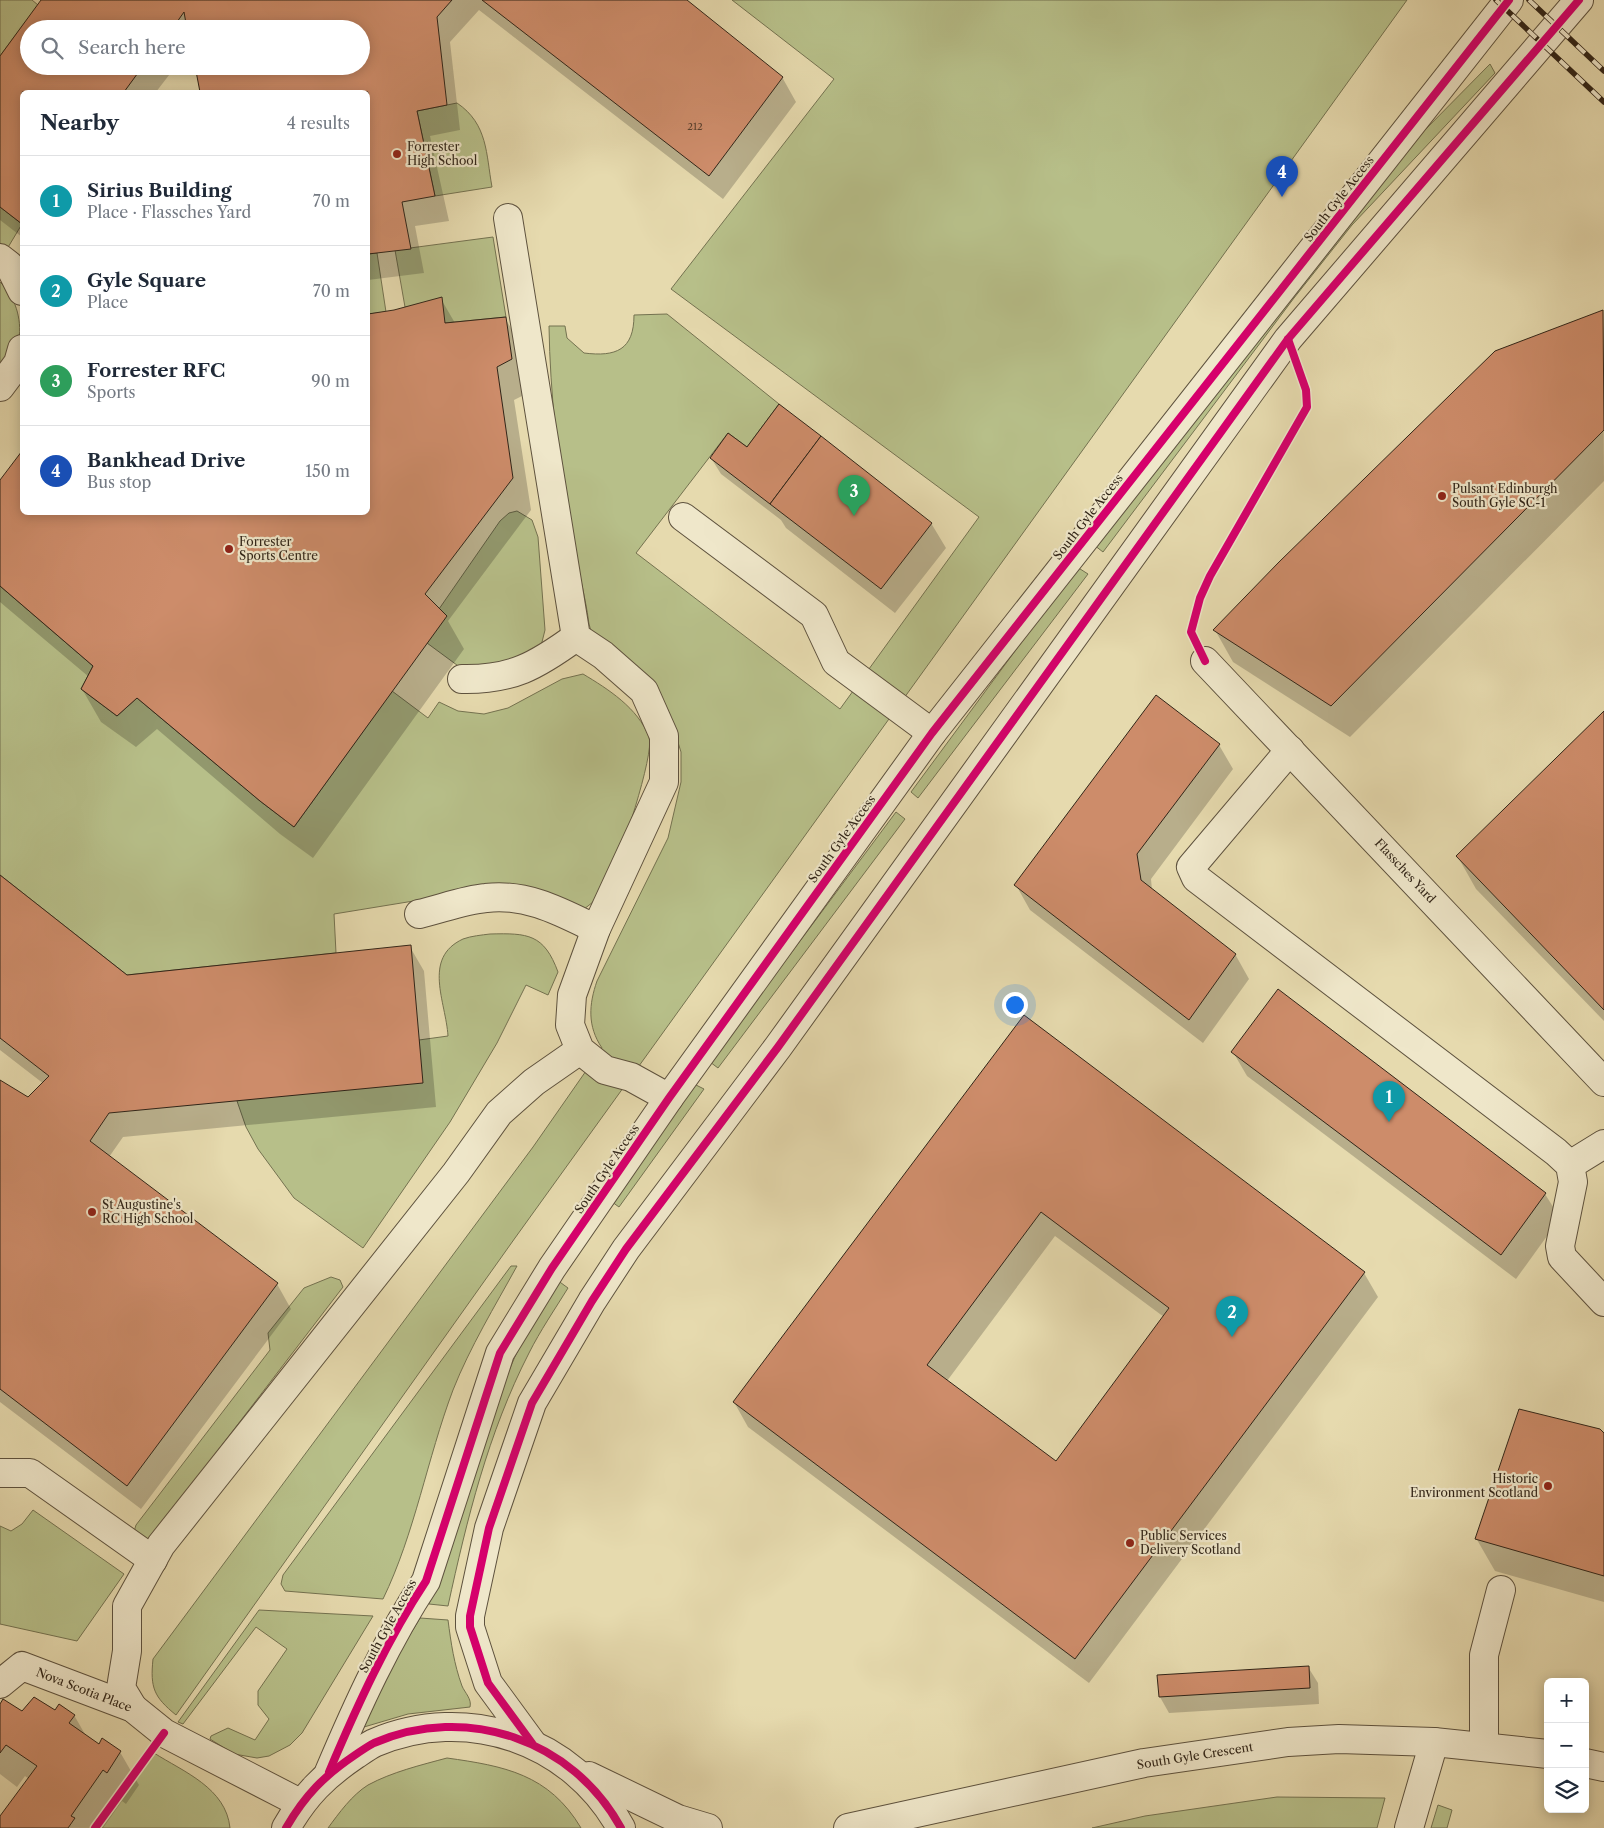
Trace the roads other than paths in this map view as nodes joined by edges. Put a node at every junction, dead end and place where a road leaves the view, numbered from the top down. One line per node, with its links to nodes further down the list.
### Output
1 (1510, 0): 12 (street, South Gyle Access)
2 (1579, 0): 28 (street)
3 (508, 218): 9 (street)
4 (0, 258): 5 (street)
5 (20, 287)
6 (20, 356): 7 (street)
7 (0, 387)
8 (683, 517): 12 (street)
9 (576, 637): 11 (street); 15 (street)
10 (1205, 661): 13 (street, Flassches Yard)
11 (462, 679)
12 (932, 733): 18 (street, South Gyle Access)
13 (1290, 750): 17 (street, Flassches Yard); 20 (street)
14 (419, 914): 15 (street)
15 (596, 929): 16 (street)
16 (580, 1050): 18 (street); 23 (street)
17 (1604, 1082)
18 (669, 1098): 34 (street, South Gyle Access)
19 (1604, 1144): 20 (street)
20 (1570, 1165): 21 (street)
21 (1604, 1302)
22 (0, 1473): 23 (street)
23 (153, 1560): 26 (street)
24 (1501, 1590): 29 (street)
25 (0, 1684): 26 (street, Nova Scotia Place)
26 (133, 1708): 35 (street, Nova Scotia Place)
27 (1434, 1742): 29 (street, South Gyle Crescent); 39 (street, South Gyle Crescent); 40 (street)
28 (532, 1743): 33 (street); 34 (street)
29 (1484, 1747): 30 (street, South Gyle Crescent)
30 (1544, 1754)
31 (1589, 1764): 32 (street)
32 (1604, 1767)
33 (574, 1769): 37 (street); 38 (street)
34 (329, 1772): 35 (street)
35 (300, 1803): 36 (street)
36 (286, 1828)
37 (621, 1828)
38 (708, 1828)
39 (848, 1828)
40 (1409, 1828)

